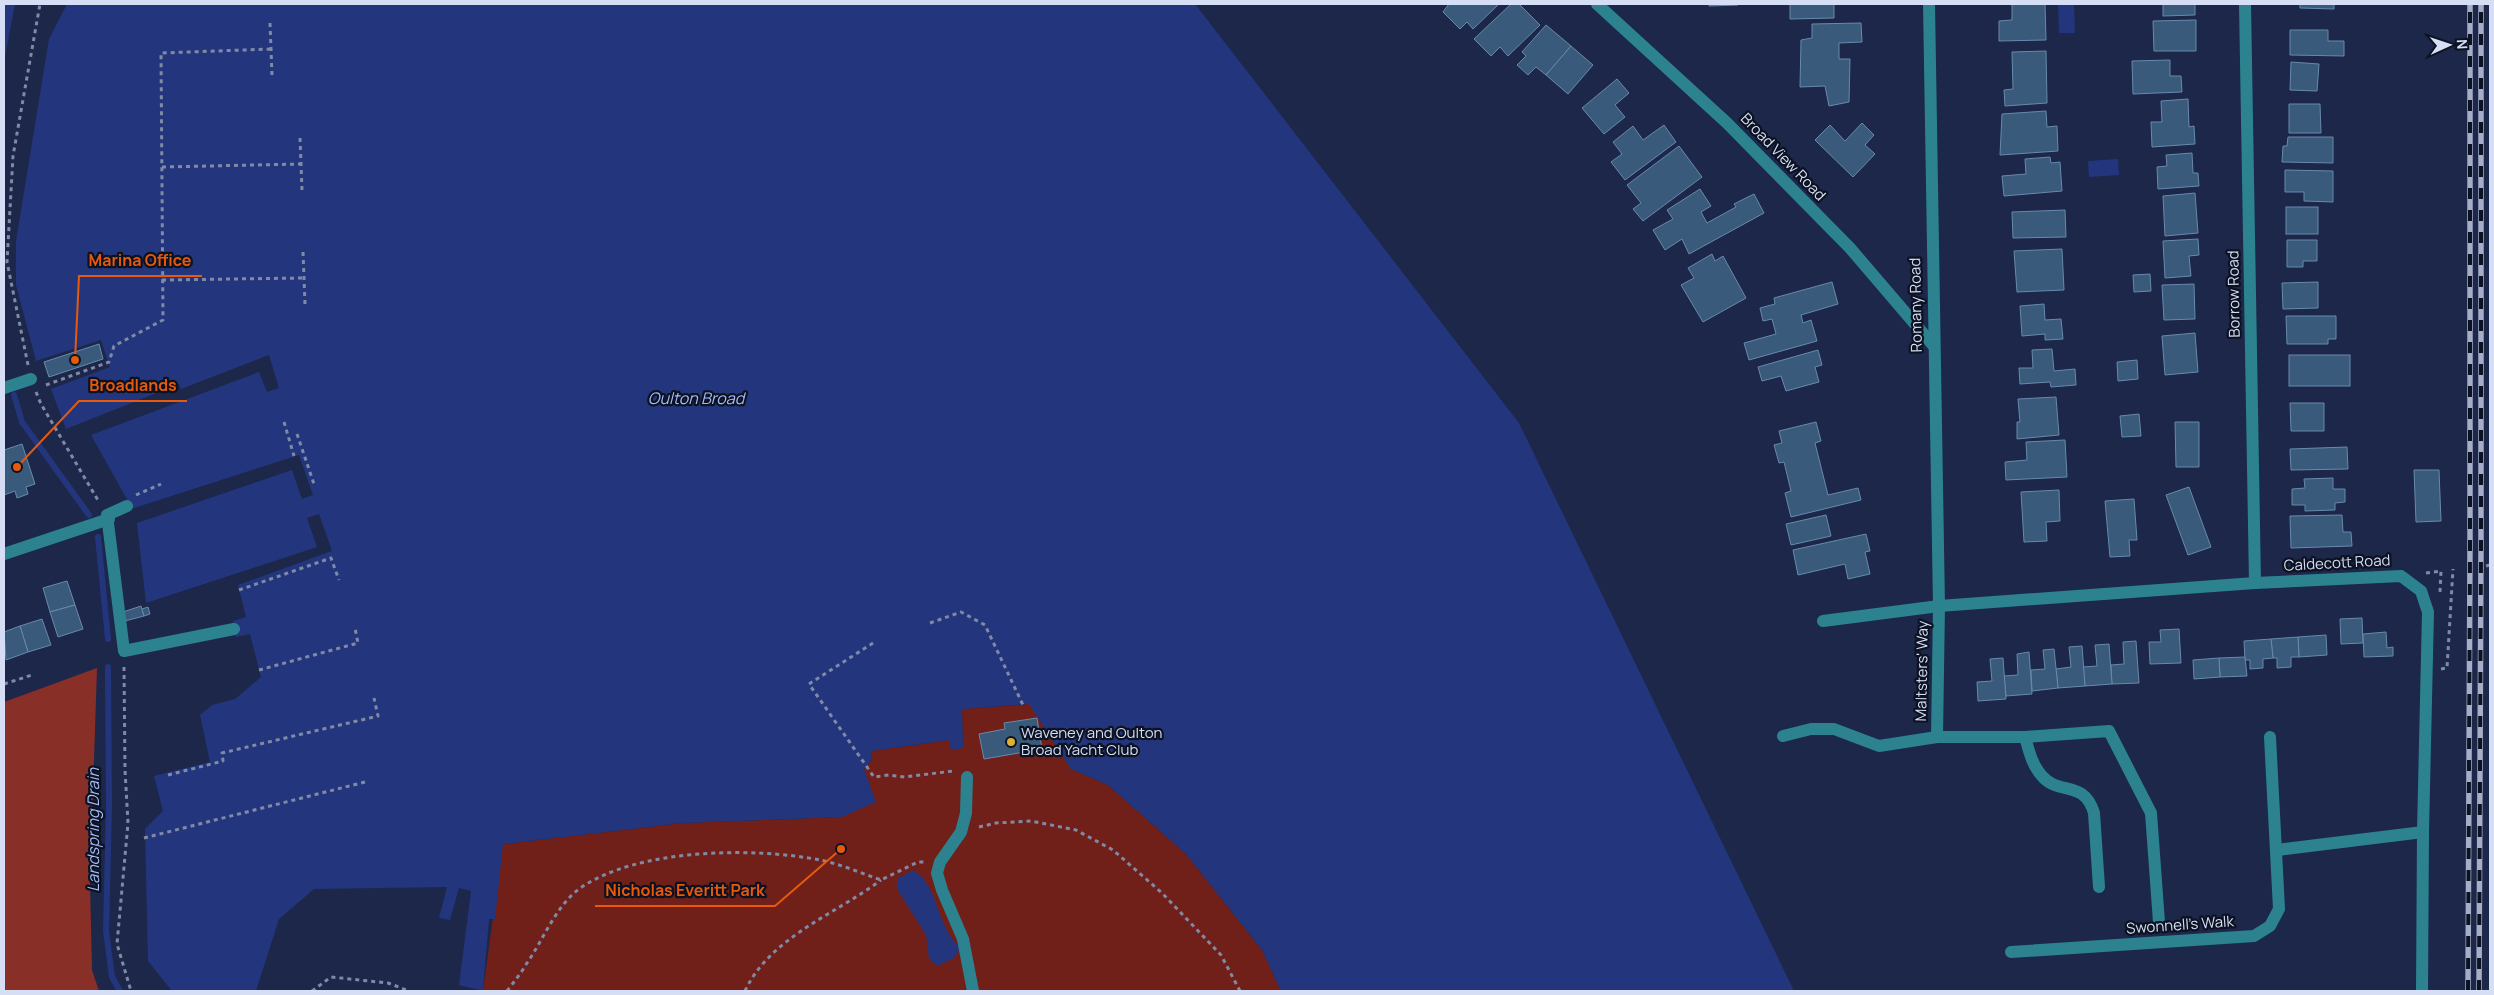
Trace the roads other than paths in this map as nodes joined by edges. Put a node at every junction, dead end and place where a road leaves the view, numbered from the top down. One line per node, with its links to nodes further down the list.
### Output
1 (1597, 4): 4 (street, Broad View Road)
2 (1928, 4): 4 (street, Romany Road)
3 (2245, 4): 10 (street, Borrow Road)
4 (1933, 345): 11 (street, Romany Road)
5 (32, 379): 6 (street)
6 (4, 388)
7 (127, 506): 8 (street)
8 (108, 517): 9 (street); 13 (street)
9 (4, 554)
10 (2256, 583): 11 (street, Caldecott Road); 19 (street, Caldecott Road)
11 (1939, 606): 12 (street, Caldecott Road); 17 (street, Maltsters' Way)
12 (1824, 621)
13 (234, 629)
14 (1783, 736): 17 (street, Maltsters' Way)
15 (2026, 736): 17 (street, Maltsters' Way); 21 (street); 22 (street, Maltsters' Way)
16 (2270, 737): 20 (street, Swonnell's Walk)
17 (1937, 738)
18 (962, 774): 24 (street)
19 (2423, 832): 20 (street); 25 (street, Caldecott Road)
20 (2277, 850): 23 (street, Swonnell's Walk)
21 (2099, 888)
22 (2159, 922)
23 (2011, 952)
24 (973, 991)
25 (2422, 991)

